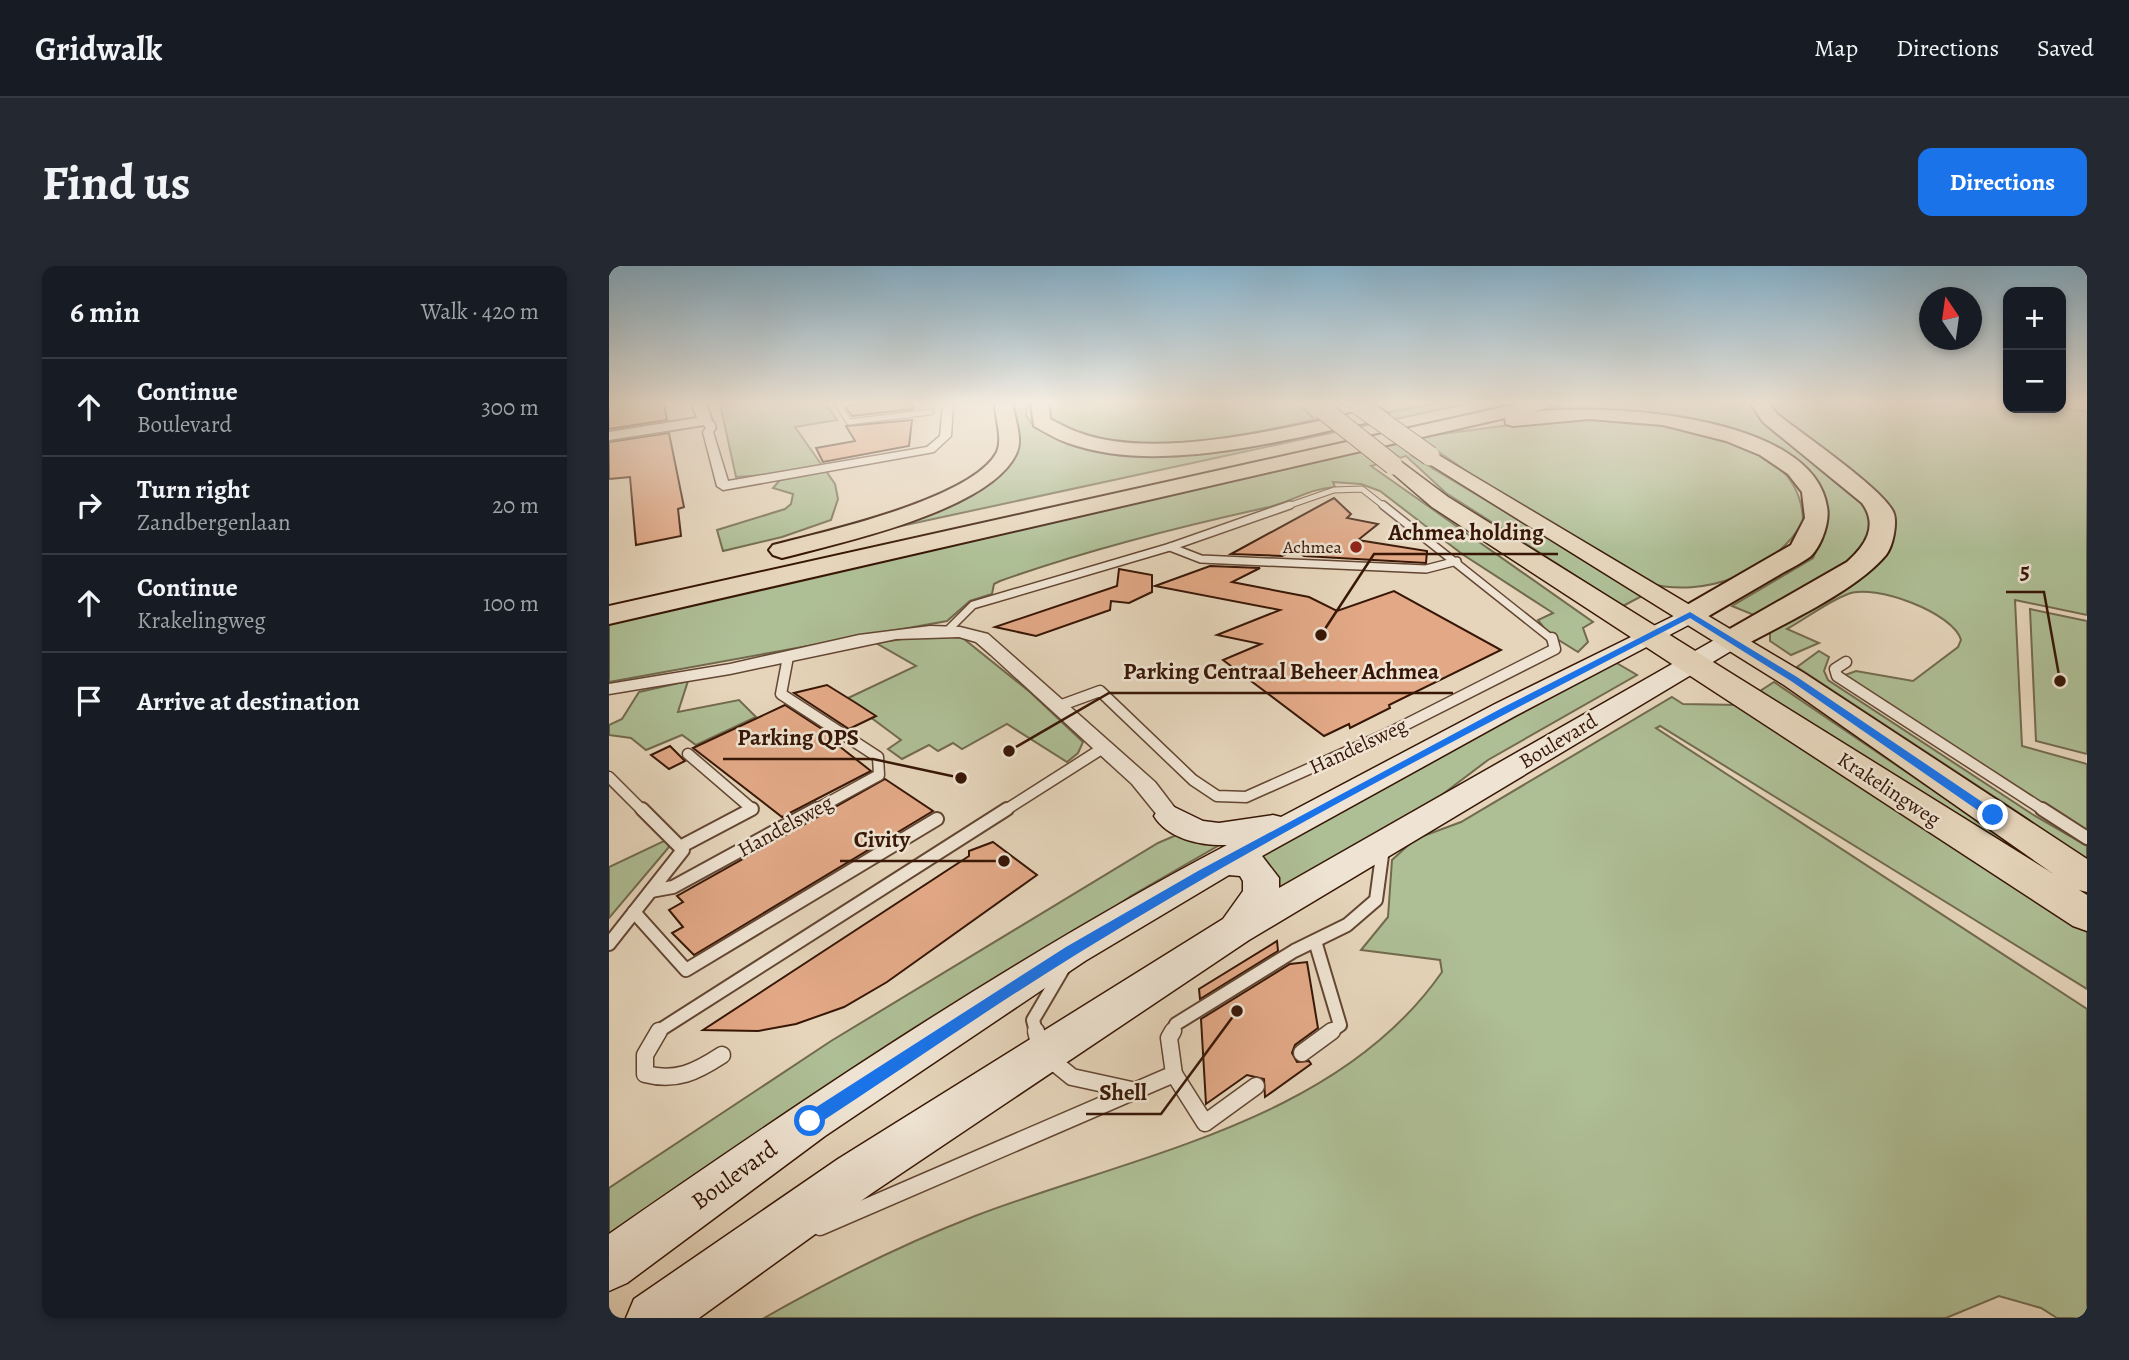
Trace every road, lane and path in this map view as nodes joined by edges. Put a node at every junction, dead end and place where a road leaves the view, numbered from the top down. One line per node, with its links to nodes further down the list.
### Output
1 (714, 453): 2 (street)
2 (912, 453)
3 (1006, 453): 14 (highway)
4 (1266, 453): 14 (highway)
5 (1321, 453): 11 (highway)
6 (1333, 453): 11 (highway)
7 (1378, 453): 18 (main road, Krakelingweg, bridge)
8 (1426, 453): 16 (main road, Krakelingweg, bridge)
9 (1770, 453): 16 (highway)
10 (1814, 453): 19 (highway)
11 (1259, 467): 15 (highway)
12 (1170, 547): 13 (lane); 13 (lane, Handelsweg); 17 (lane, Handelsweg)
13 (1457, 561): 24 (lane, Handelsweg)
14 (609, 597)
15 (609, 615)
16 (1690, 615): 18 (main road, Boulevard); 19 (main road, Krakelingweg)
17 (949, 629): 20 (street); 24 (street)
18 (1650, 637): 22 (main road, Krakelingweg); 28 (main road, Boulevard)
19 (1732, 640): 22 (main road, Boulevard); 36 (main road, Krakelingweg)
20 (788, 657): 23 (street); 35 (lane, Handelsweg)
21 (1846, 662): 31 (lane)
22 (1691, 663): 32 (main road, Boulevard); 36 (main road, Krakelingweg)
23 (609, 689)
24 (1059, 706): 25 (street)
25 (1103, 748): 29 (street); 44 (lane)
26 (688, 754): 33 (lane, Handelsweg)
27 (609, 777): 33 (lane)
28 (1315, 815): 29 (main road); 34 (main road, Boulevard)
29 (1170, 816)
30 (937, 819): 37 (lane)
31 (2087, 838)
32 (1385, 844): 38 (main road, Boulevard); 39 (lane)
33 (680, 847): 35 (lane)
34 (1224, 862): 38 (main road); 41 (main road, Boulevard)
35 (651, 891): 37 (lane)
36 (2087, 905)
37 (634, 912): 40 (lane)
38 (1236, 930): 43 (main road, Boulevard)
39 (1315, 941): 42 (lane); 45 (lane)
40 (609, 944)
41 (1071, 950): 43 (lane); 50 (main road, Boulevard)
42 (1302, 1053)
43 (1043, 1054): 47 (lane); 51 (main road, Boulevard)
44 (722, 1055)
45 (1174, 1074): 46 (lane); 47 (lane)
46 (1256, 1086)
47 (1137, 1091): 48 (lane)
48 (809, 1233)
49 (785, 1245): 51 (lane, Boulevard)
50 (609, 1265)
51 (665, 1309)

